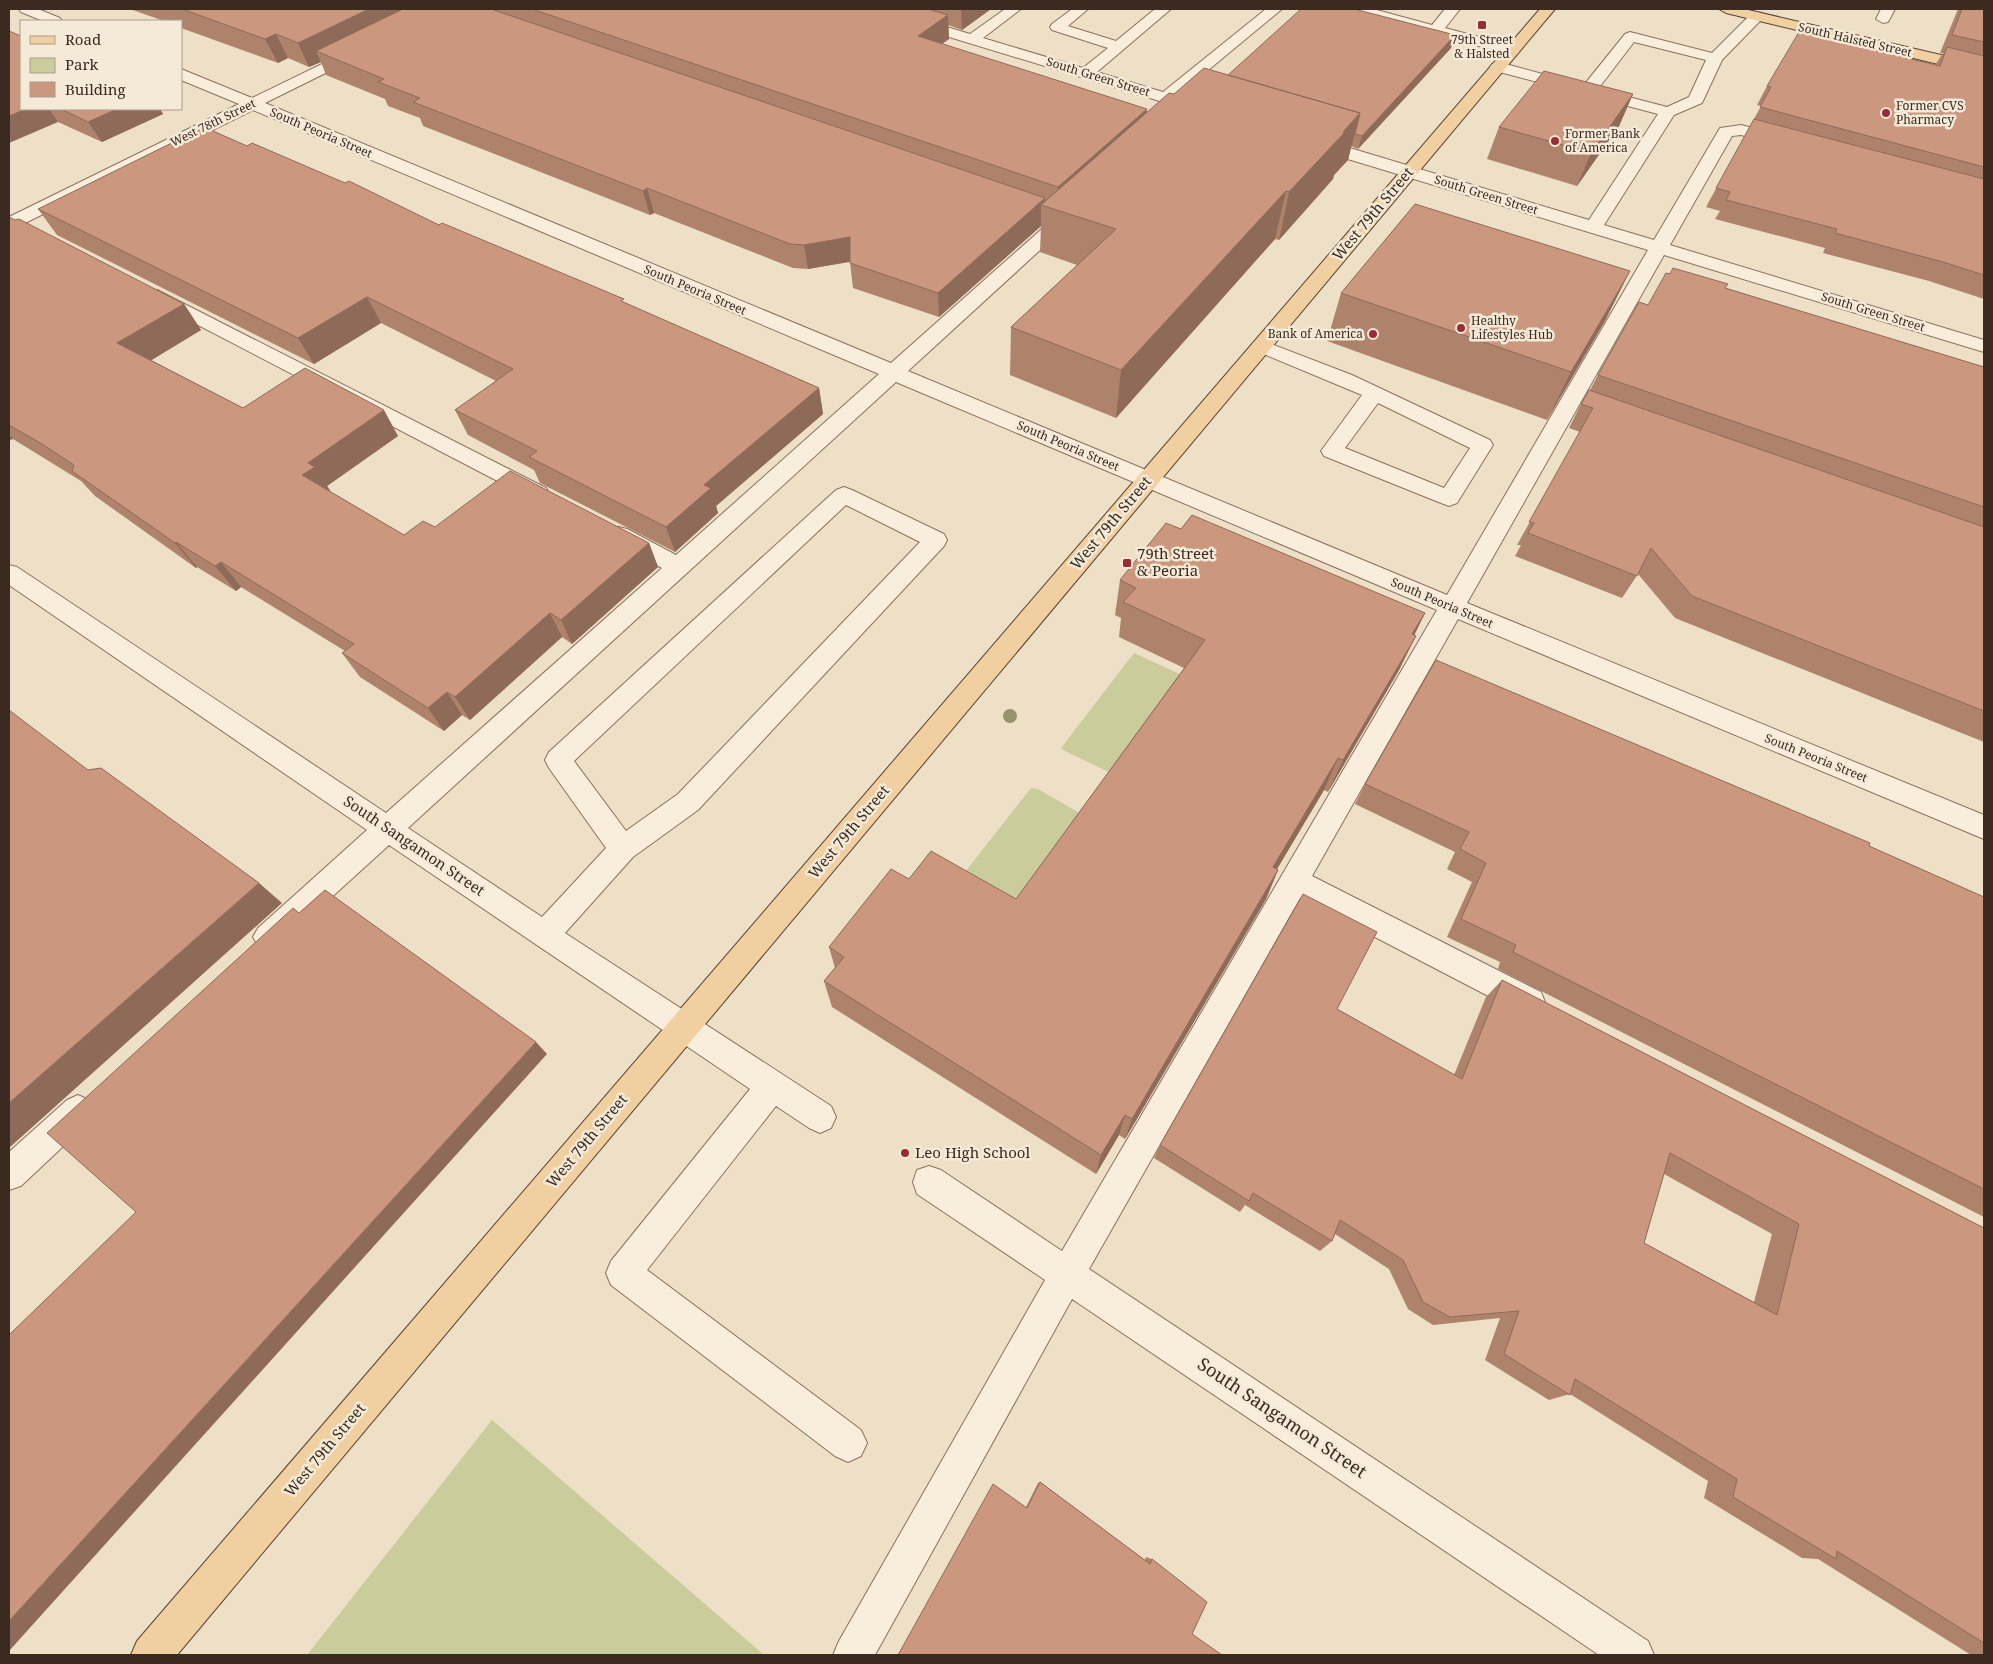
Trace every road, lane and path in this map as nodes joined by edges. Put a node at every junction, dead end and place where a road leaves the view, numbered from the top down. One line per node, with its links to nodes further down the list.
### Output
1 (26, 9): 12 (street)
2 (872, 9): 14 (street, South Green Street)
3 (1014, 9): 14 (street)
4 (1081, 9): 16 (street)
5 (1164, 9): 16 (street)
6 (1275, 9): 24 (street)
7 (1356, 9): 13 (street)
8 (1453, 9): 13 (street)
9 (1548, 9): 17 (main road, West 79th Street)
10 (1726, 9): 11 (main road, South Halsted Street)
11 (1768, 15): 18 (street); 20 (main road, South Halsted Street)
12 (54, 20)
13 (1435, 30): 17 (street)
14 (972, 39): 22 (street, South Green Street)
15 (372, 44): 25 (street, West 78th Street)
16 (1118, 46): 22 (street)
17 (1512, 50): 19 (main road, West 79th Street)
18 (1715, 58): 23 (street); 27 (street)
19 (1498, 67): 23 (street); 32 (main road, West 79th Street)
20 (1984, 70)
21 (182, 74): 25 (street, South Peoria Street)
22 (1085, 74): 24 (street, South Green Street)
23 (1588, 91): 27 (street)
24 (1165, 98): 26 (street, South Green Street)
25 (252, 104): 34 (street, West 78th Street); 41 (street, South Peoria Street)
26 (1189, 105): 28 (street, South Green Street); 29 (street)
27 (1668, 112): 35 (street)
28 (1217, 114)
29 (1168, 124)
30 (1302, 139): 32 (street, South Green Street)
31 (1797, 145): 37 (street)
32 (1408, 172): 35 (street, South Green Street); 39 (main road, West 79th Street)
33 (1082, 202): 41 (street)
34 (10, 222): 36 (street)
35 (1593, 228): 37 (street, South Green Street)
36 (38, 234)
37 (1659, 248): 40 (street, South Green Street); 48 (street)
38 (143, 289): 44 (street)
39 (1261, 346): 42 (street); 43 (main road, West 79th Street)
40 (1984, 346)
41 (894, 373): 43 (street, South Peoria Street); 46 (street)
42 (1374, 394): 42 (street)
43 (1148, 479): 48 (street, South Peoria Street); 56 (main road, West 79th Street)
44 (556, 502)
45 (600, 525): 46 (street)
46 (678, 566): 50 (street)
47 (9, 573): 50 (street, South Sangamon Street)
48 (1453, 607): 49 (street, South Peoria Street); 52 (street)
49 (1984, 827)
50 (388, 828): 53 (street, South Sangamon Street); 54 (street)
51 (623, 849): 51 (street); 53 (street)
52 (1295, 881): 55 (street); 62 (street)
53 (545, 934): 56 (street, South Sangamon Street)
54 (249, 954)
55 (1551, 1013)
56 (683, 1027): 57 (street, South Sangamon Street); 64 (main road, West 79th Street)
57 (772, 1086): 59 (street, South Sangamon Street); 63 (street)
58 (96, 1094): 60 (street)
59 (820, 1117)
60 (9, 1174)
61 (929, 1182): 62 (street, South Sangamon Street)
62 (1068, 1275): 65 (street); 66 (street, South Sangamon Street)
63 (848, 1442)
64 (150, 1655)
65 (853, 1655)
66 (1634, 1655)

